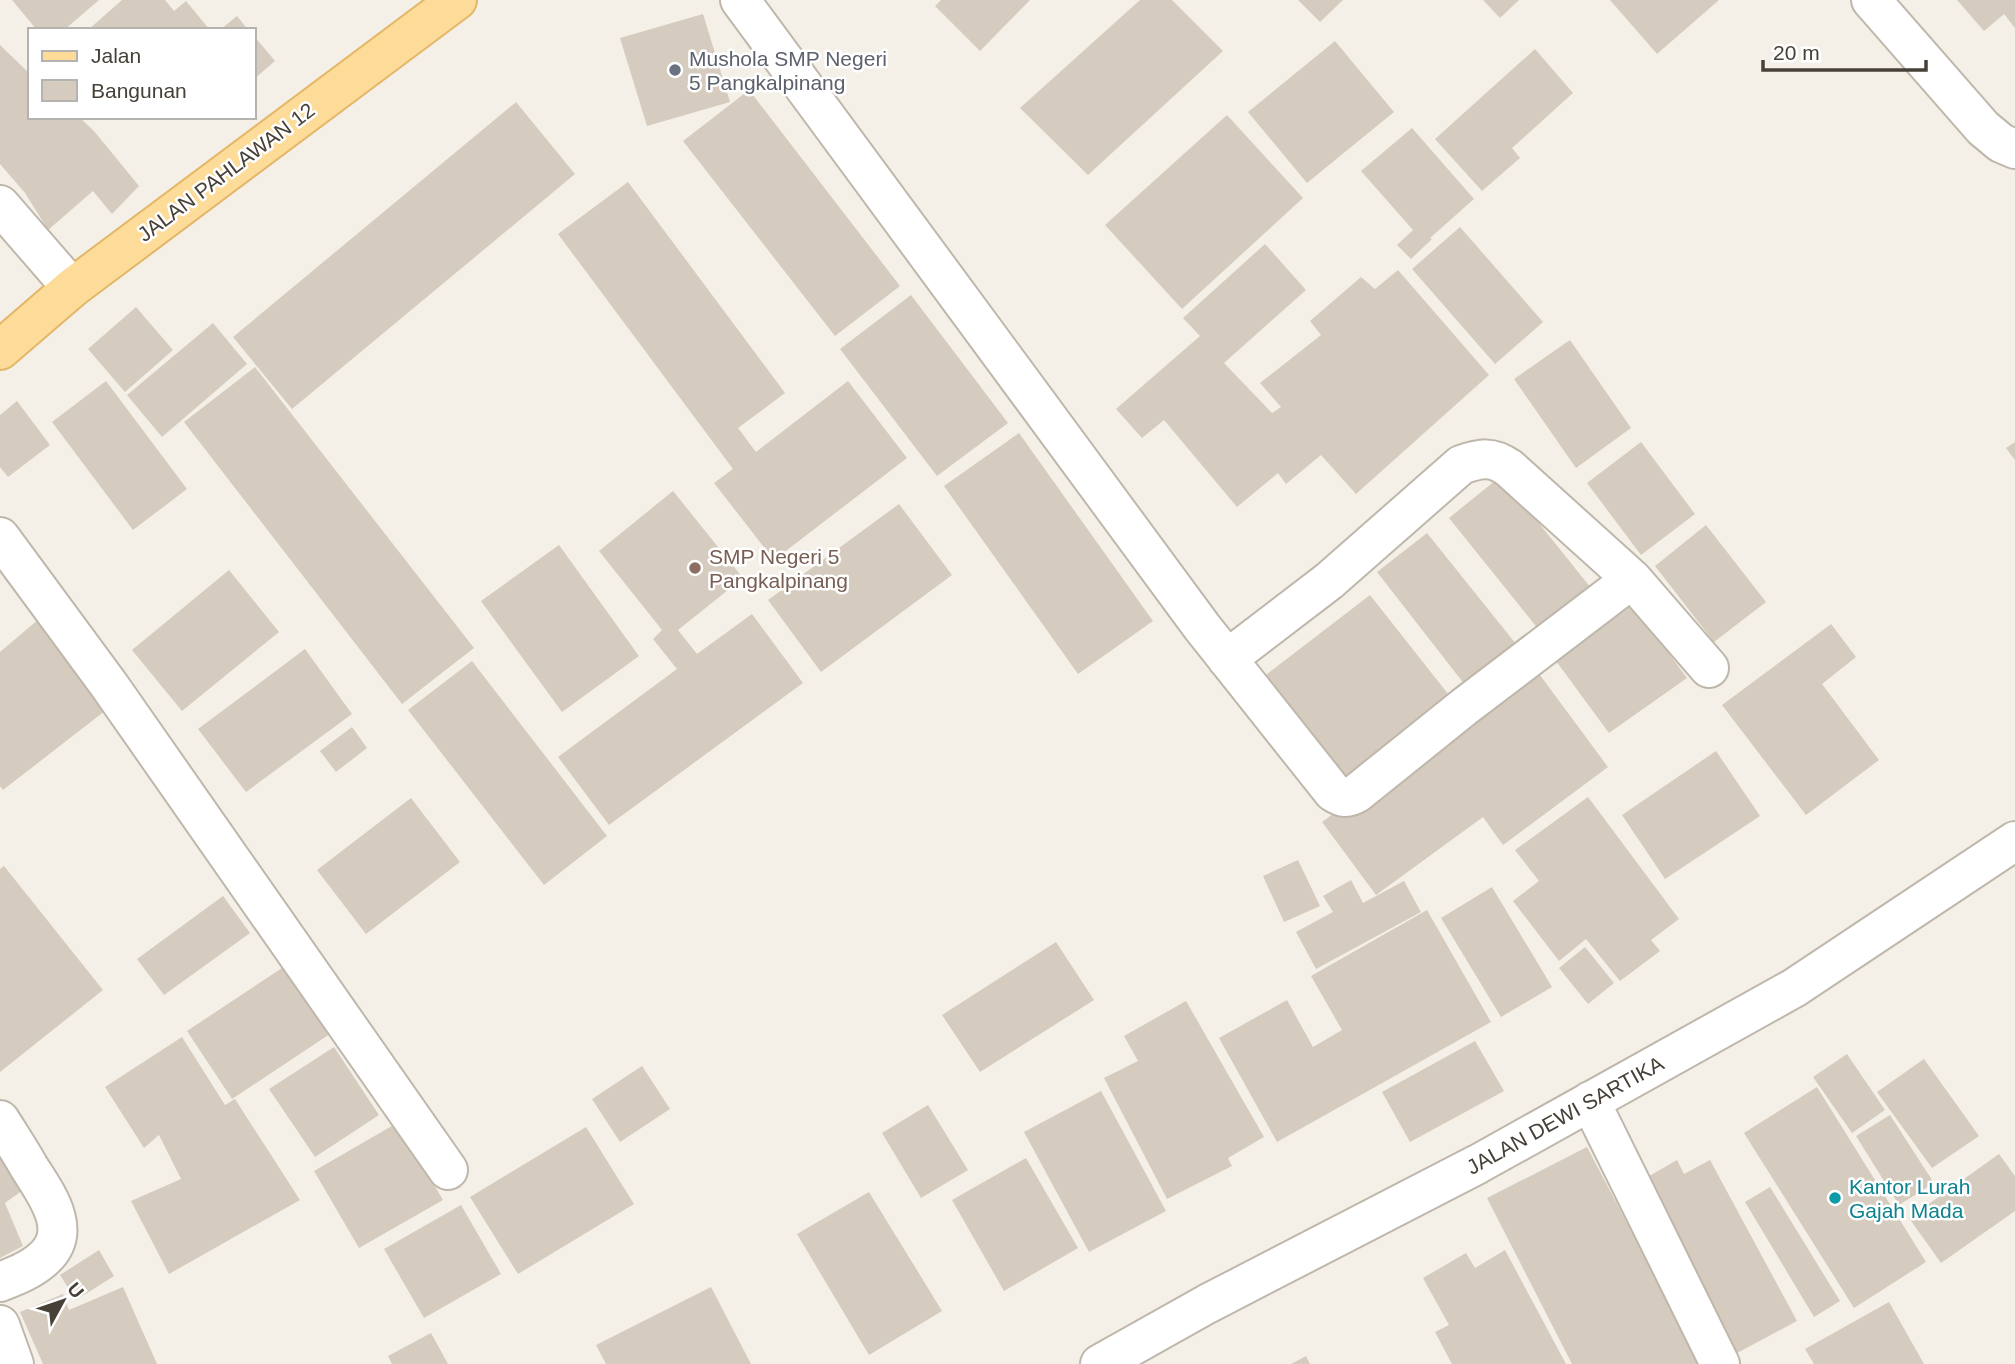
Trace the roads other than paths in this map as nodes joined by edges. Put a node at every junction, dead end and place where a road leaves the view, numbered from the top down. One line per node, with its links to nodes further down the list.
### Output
1 (457, 0): 6 (main road, JALAN PAHLAWAN 12)
2 (740, 0): 10 (street)
3 (1871, 0): 4 (street)
4 (2015, 149)
5 (0, 205): 6 (street)
6 (72, 288): 7 (main road, JALAN PAHLAWAN 12)
7 (0, 350)
8 (0, 537): 15 (street)
9 (1632, 579): 10 (street); 10 (street); 11 (street)
10 (1227, 659)
11 (1709, 668)
12 (2015, 841): 13 (street, JALAN DEWI SARTIKA)
13 (1590, 1101): 19 (street, JALAN DEWI SARTIKA); 20 (street)
14 (0, 1120): 16 (street)
15 (449, 1170)
16 (0, 1282)
17 (0, 1325): 18 (street)
18 (14, 1364)
19 (1100, 1364)
20 (1720, 1364)

